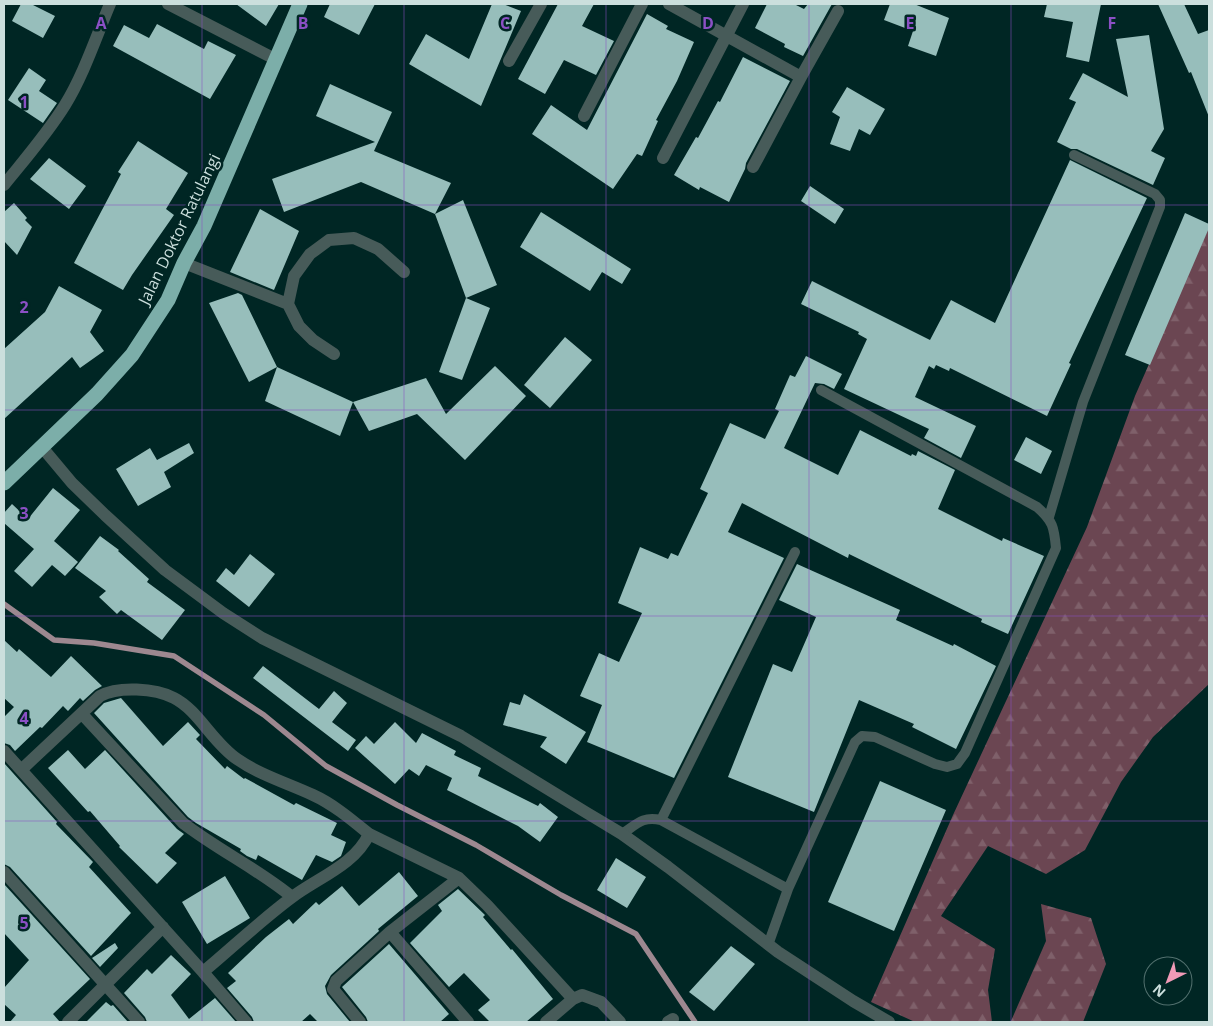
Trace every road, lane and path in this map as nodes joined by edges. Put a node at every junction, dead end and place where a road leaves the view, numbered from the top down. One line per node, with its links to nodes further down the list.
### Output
1 (110, 4): 17 (street)
2 (168, 4): 10 (street)
3 (300, 4): 10 (highway, Jalan Doktor Ratulangi)
4 (541, 4): 11 (street)
5 (642, 4): 13 (street)
6 (669, 4): 9 (street)
7 (743, 4): 9 (street)
8 (838, 11): 12 (street)
9 (725, 36): 12 (street); 15 (street)
10 (275, 59): 18 (highway, Jalan Doktor Ratulangi)
11 (509, 61)
12 (801, 76): 16 (street)
13 (584, 116)
14 (1074, 155): 25 (lane)
15 (662, 158)
16 (753, 167)
17 (4, 185)
18 (184, 263): 20 (street); 23 (highway, Jalan Doktor Ratulangi)
19 (404, 272): 20 (street)
20 (288, 304): 21 (street)
21 (334, 354)
22 (821, 390): 25 (lane)
23 (42, 446): 24 (highway, Jalan Doktor Ratulangi); 32 (street)
24 (4, 483)
25 (1049, 517): 35 (lane)
26 (795, 552): 30 (lane)
27 (82, 714): 29 (street); 31 (street); 36 (street)
28 (4, 751): 29 (street)
29 (21, 770): 37 (street)
30 (661, 820): 32 (lane); 35 (lane)
31 (369, 834): 34 (street); 36 (street)
32 (622, 834): 39 (street)
33 (4, 872): 41 (street)
34 (459, 878): 38 (street); 42 (street)
35 (788, 889): 39 (lane)
36 (292, 897): 40 (street)
37 (162, 927): 40 (street); 41 (street)
38 (390, 932): 46 (street); 47 (street)
39 (768, 945): 50 (street)
40 (203, 972): 45 (street)
41 (105, 985): 43 (street); 44 (street)
42 (573, 999): 48 (street); 49 (street)
43 (68, 1022)
44 (139, 1022)
45 (246, 1022)
46 (360, 1022)
47 (468, 1022)
48 (546, 1022)
49 (620, 1022)
50 (890, 1022)

